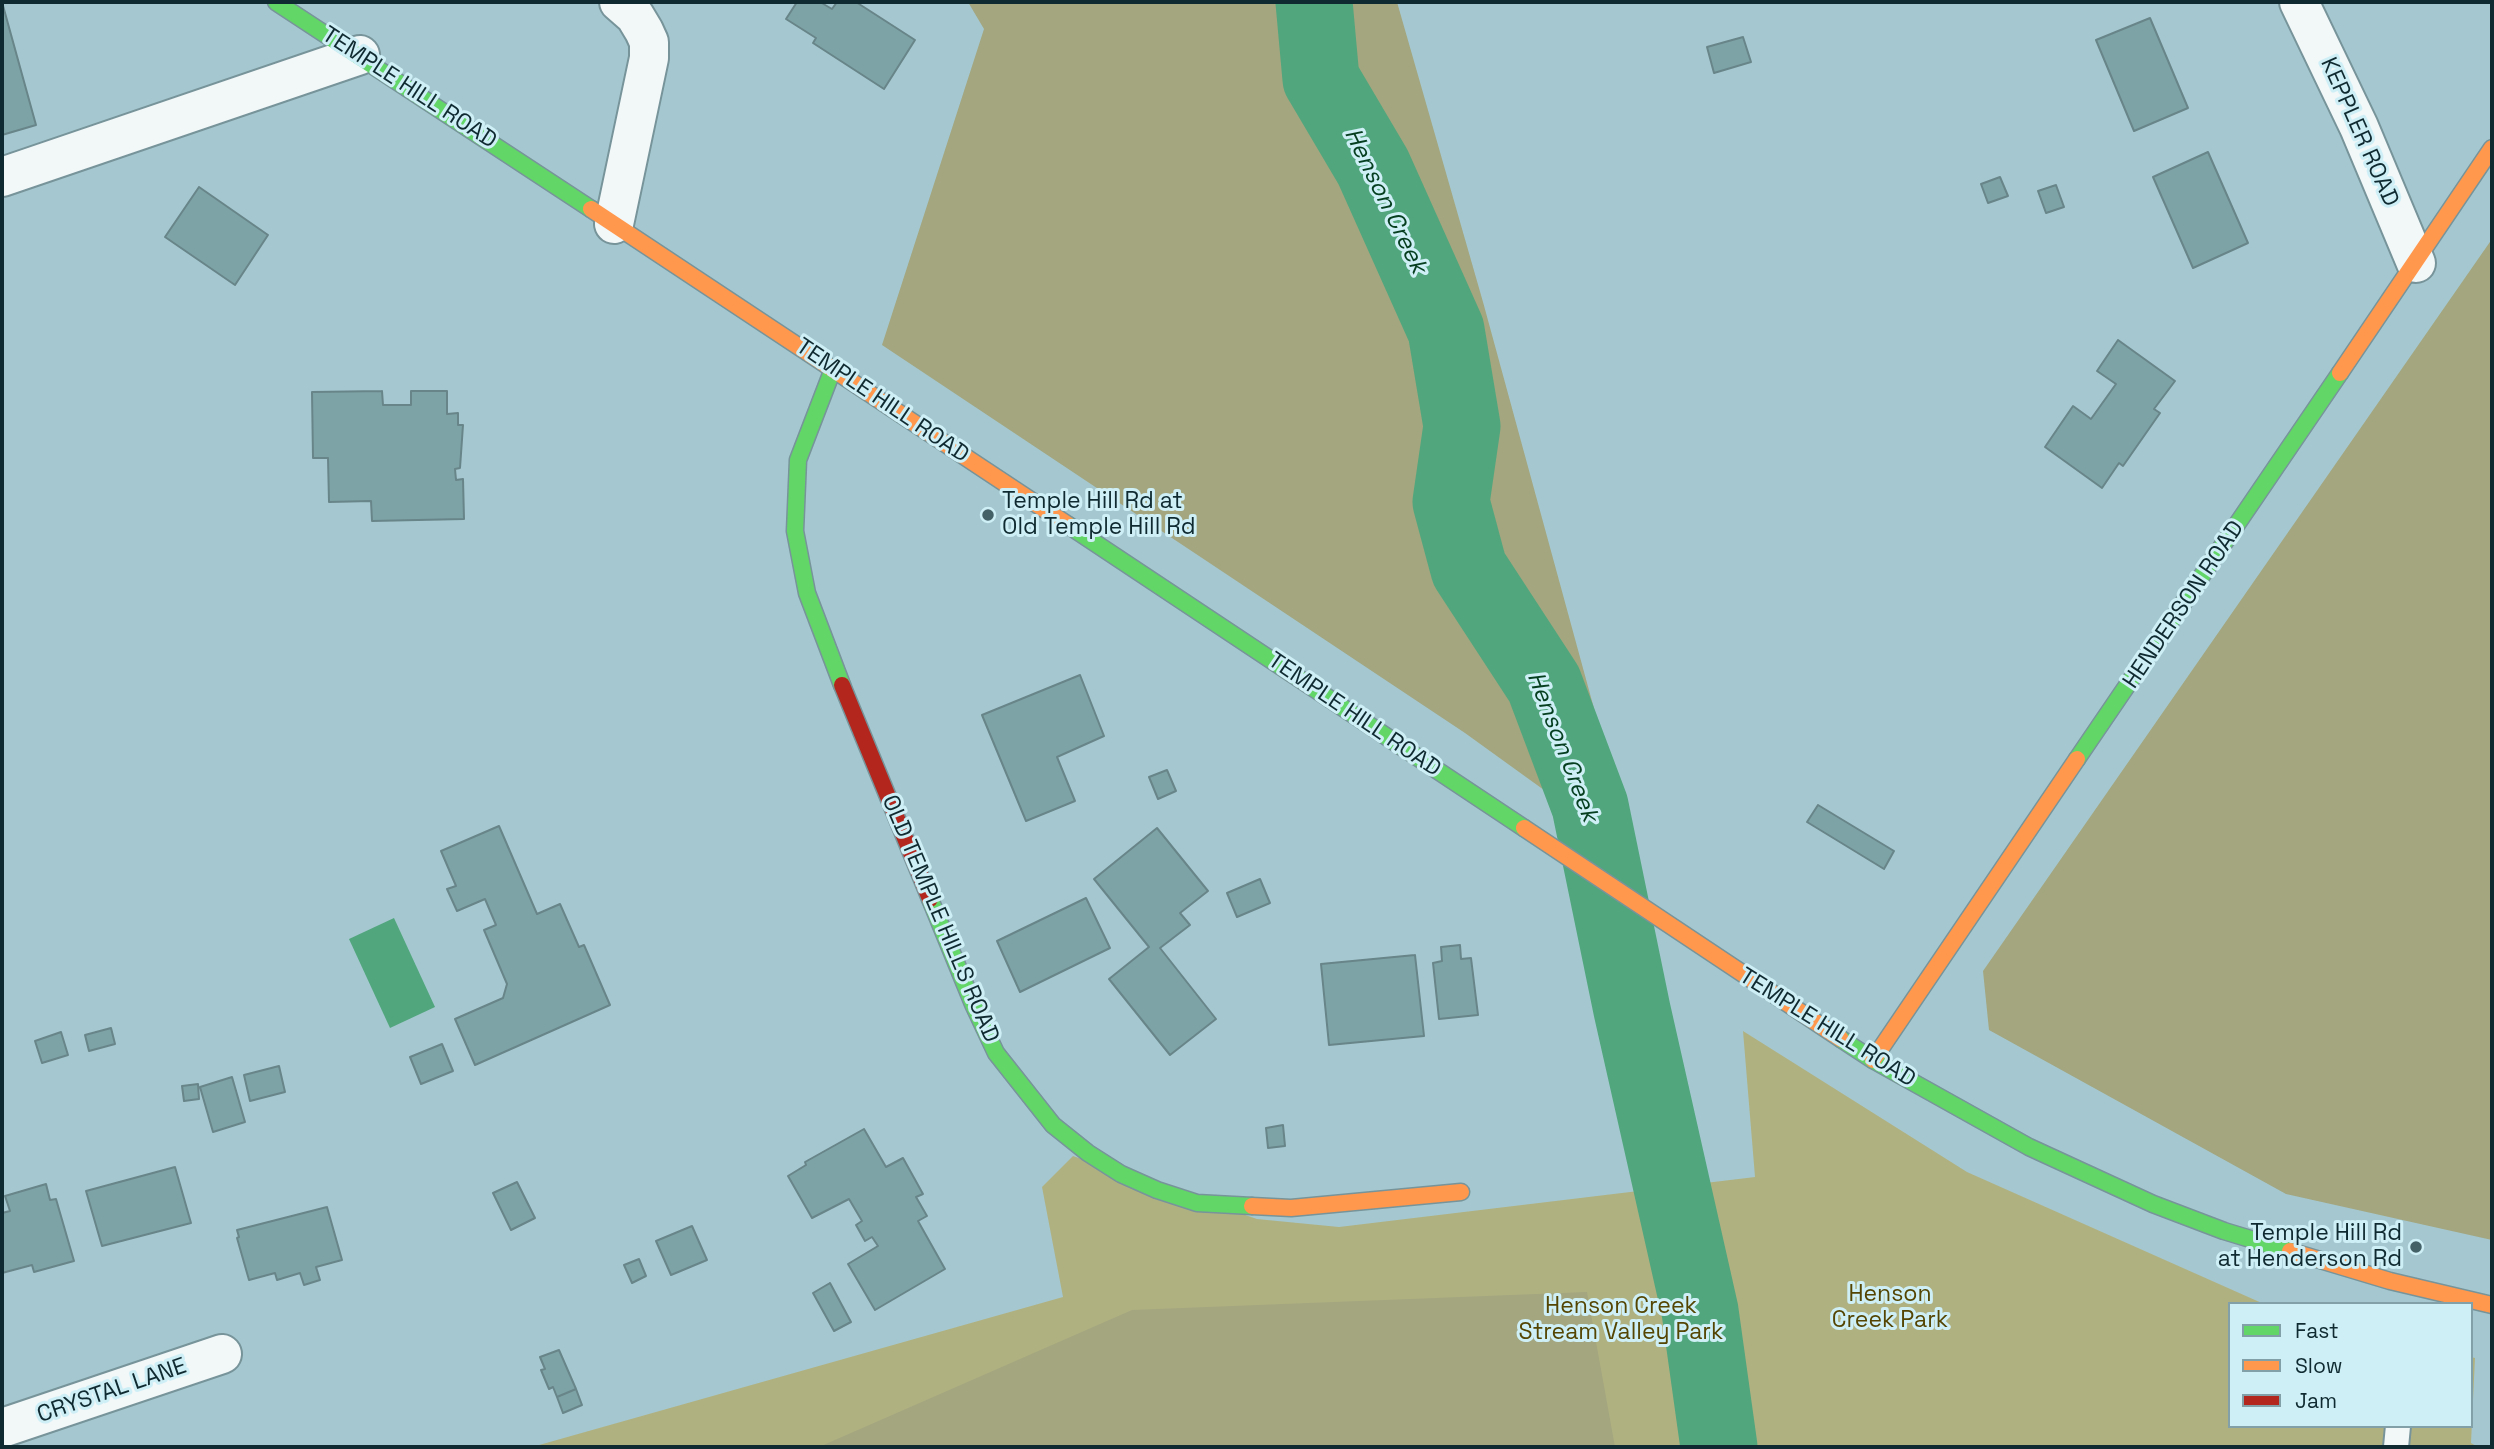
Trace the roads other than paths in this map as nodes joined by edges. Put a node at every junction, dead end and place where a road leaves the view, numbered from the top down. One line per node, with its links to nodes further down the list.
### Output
1 (276, 2): 4 (main road, TEMPLE HILL ROAD)
2 (619, 2): 7 (street)
3 (2299, 2): 8 (street, KEPPLER ROAD)
4 (360, 55): 6 (street); 7 (main road, TEMPLE HILL ROAD)
5 (2492, 148): 8 (main road, HENDERSON ROAD)
6 (2, 177)
7 (614, 224): 9 (main road, TEMPLE HILL ROAD)
8 (2416, 263): 10 (main road, HENDERSON ROAD)
9 (834, 369): 10 (main road, TEMPLE HILL ROAD); 11 (main road, OLD TEMPLE HILLS ROAD)
10 (1874, 1060): 12 (main road, TEMPLE HILL ROAD)
11 (1461, 1192)
12 (2407, 1295): 13 (main road, TEMPLE HILL ROAD)
13 (2461, 1302)
14 (2473, 1304): 15 (main road, TEMPLE HILL ROAD)
15 (2492, 1306)
16 (222, 1354): 17 (street, CRYSTAL LANE)
17 (2, 1428)
18 (2398, 1428): 19 (lane)
19 (2396, 1447)

